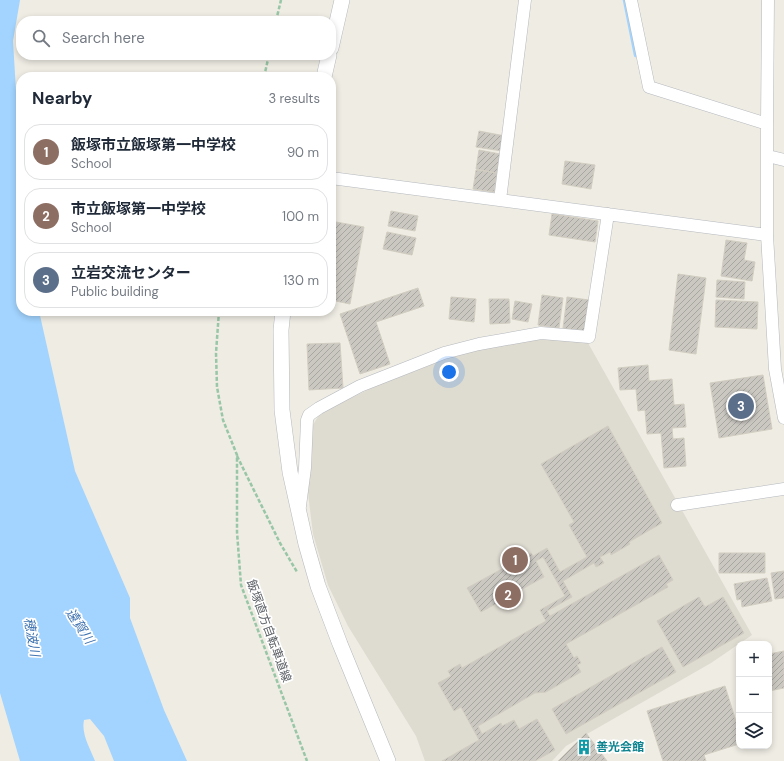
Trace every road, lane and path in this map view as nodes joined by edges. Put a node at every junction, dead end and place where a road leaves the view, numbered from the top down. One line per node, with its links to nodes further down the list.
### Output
1 (281, 0): 6 (path)
2 (342, 0): 7 (street)
3 (525, 0): 16 (street)
4 (631, 0): 12 (street)
5 (768, 0): 12 (street)
6 (277, 16)
7 (336, 26)
8 (268, 60): 10 (path)
9 (328, 60): 11 (street)
10 (265, 72)
11 (325, 72)
12 (767, 124): 13 (street)
13 (768, 156): 14 (street); 18 (street)
14 (784, 160)
15 (336, 179): 16 (street)
16 (500, 200): 17 (street)
17 (608, 214): 18 (street); 25 (street)
18 (767, 235): 21 (street)
19 (218, 316): 22 (path, 飯塚直方自転車道線)
20 (282, 316): 25 (street)
21 (784, 418)
22 (237, 455): 26 (path, 飯塚直方自転車道線); 27 (path, 飯塚直方自転車道線)
23 (784, 489): 24 (street)
24 (677, 505)
25 (299, 512): 28 (street)
26 (300, 576)
27 (307, 761)
28 (388, 761)

